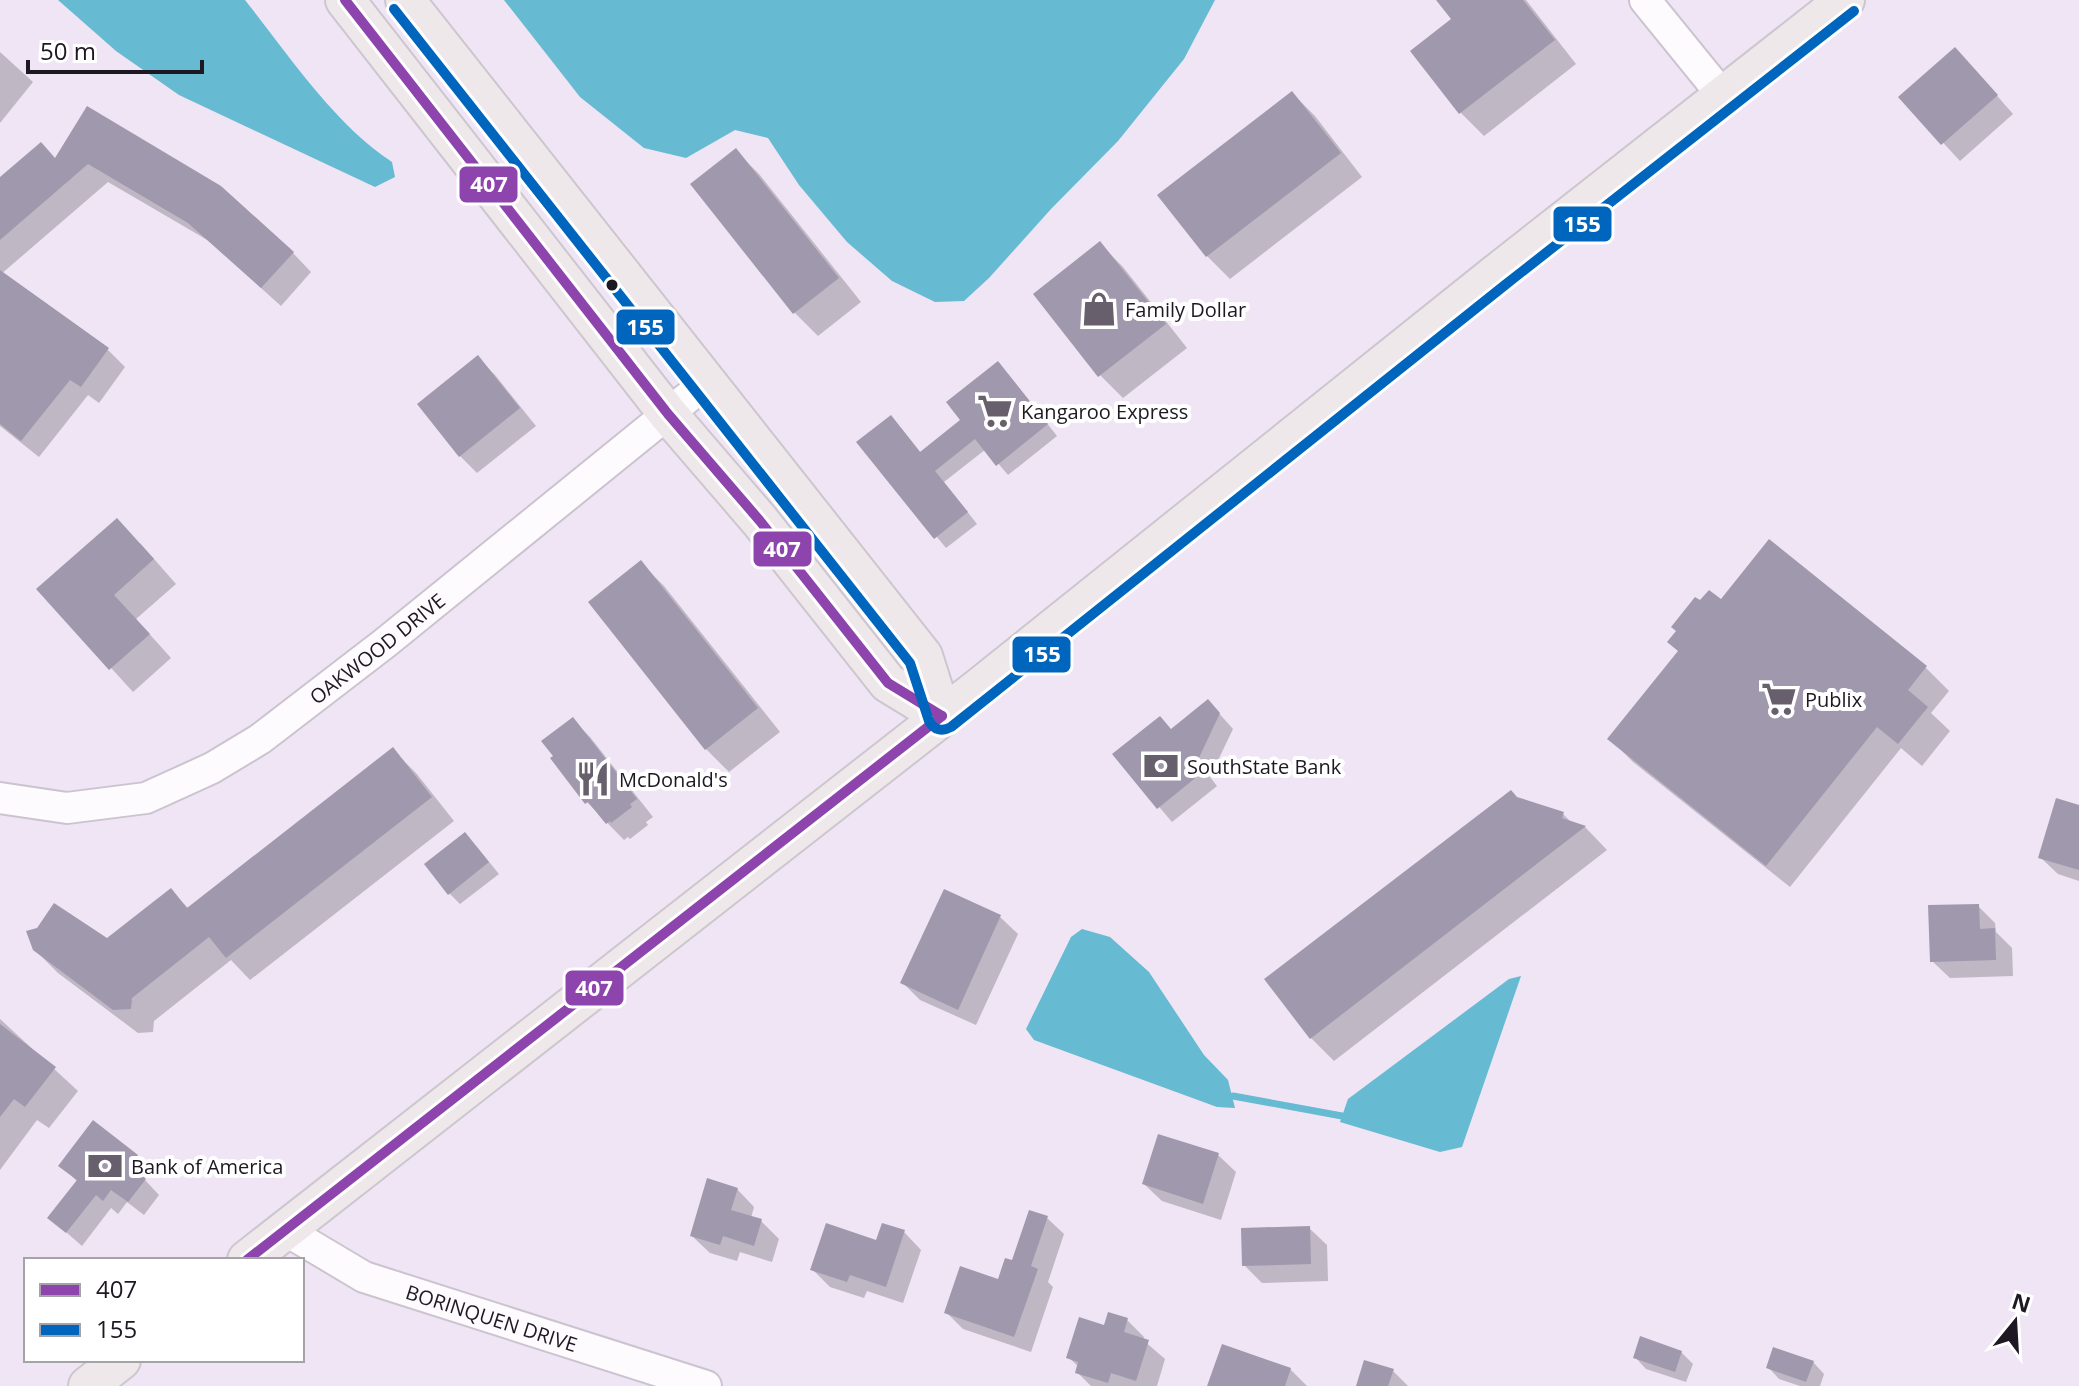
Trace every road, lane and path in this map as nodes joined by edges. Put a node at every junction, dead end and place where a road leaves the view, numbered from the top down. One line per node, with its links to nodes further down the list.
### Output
1 (345, 0): 7 (main road)
2 (405, 0): 6 (main road)
3 (1645, 0): 5 (street)
4 (1845, 0): 5 (main road)
5 (1723, 96): 8 (main road)
6 (707, 382): 7 (street, OAKWOOD DRIVE); 8 (main road)
7 (668, 414): 8 (main road); 9 (street, OAKWOOD DRIVE)
8 (942, 716): 10 (main road)
9 (0, 798)
10 (285, 1230): 11 (main road); 14 (street, BORINQUEN DRIVE)
11 (250, 1258)
12 (118, 1362): 13 (main road)
13 (88, 1386)
14 (706, 1386)

